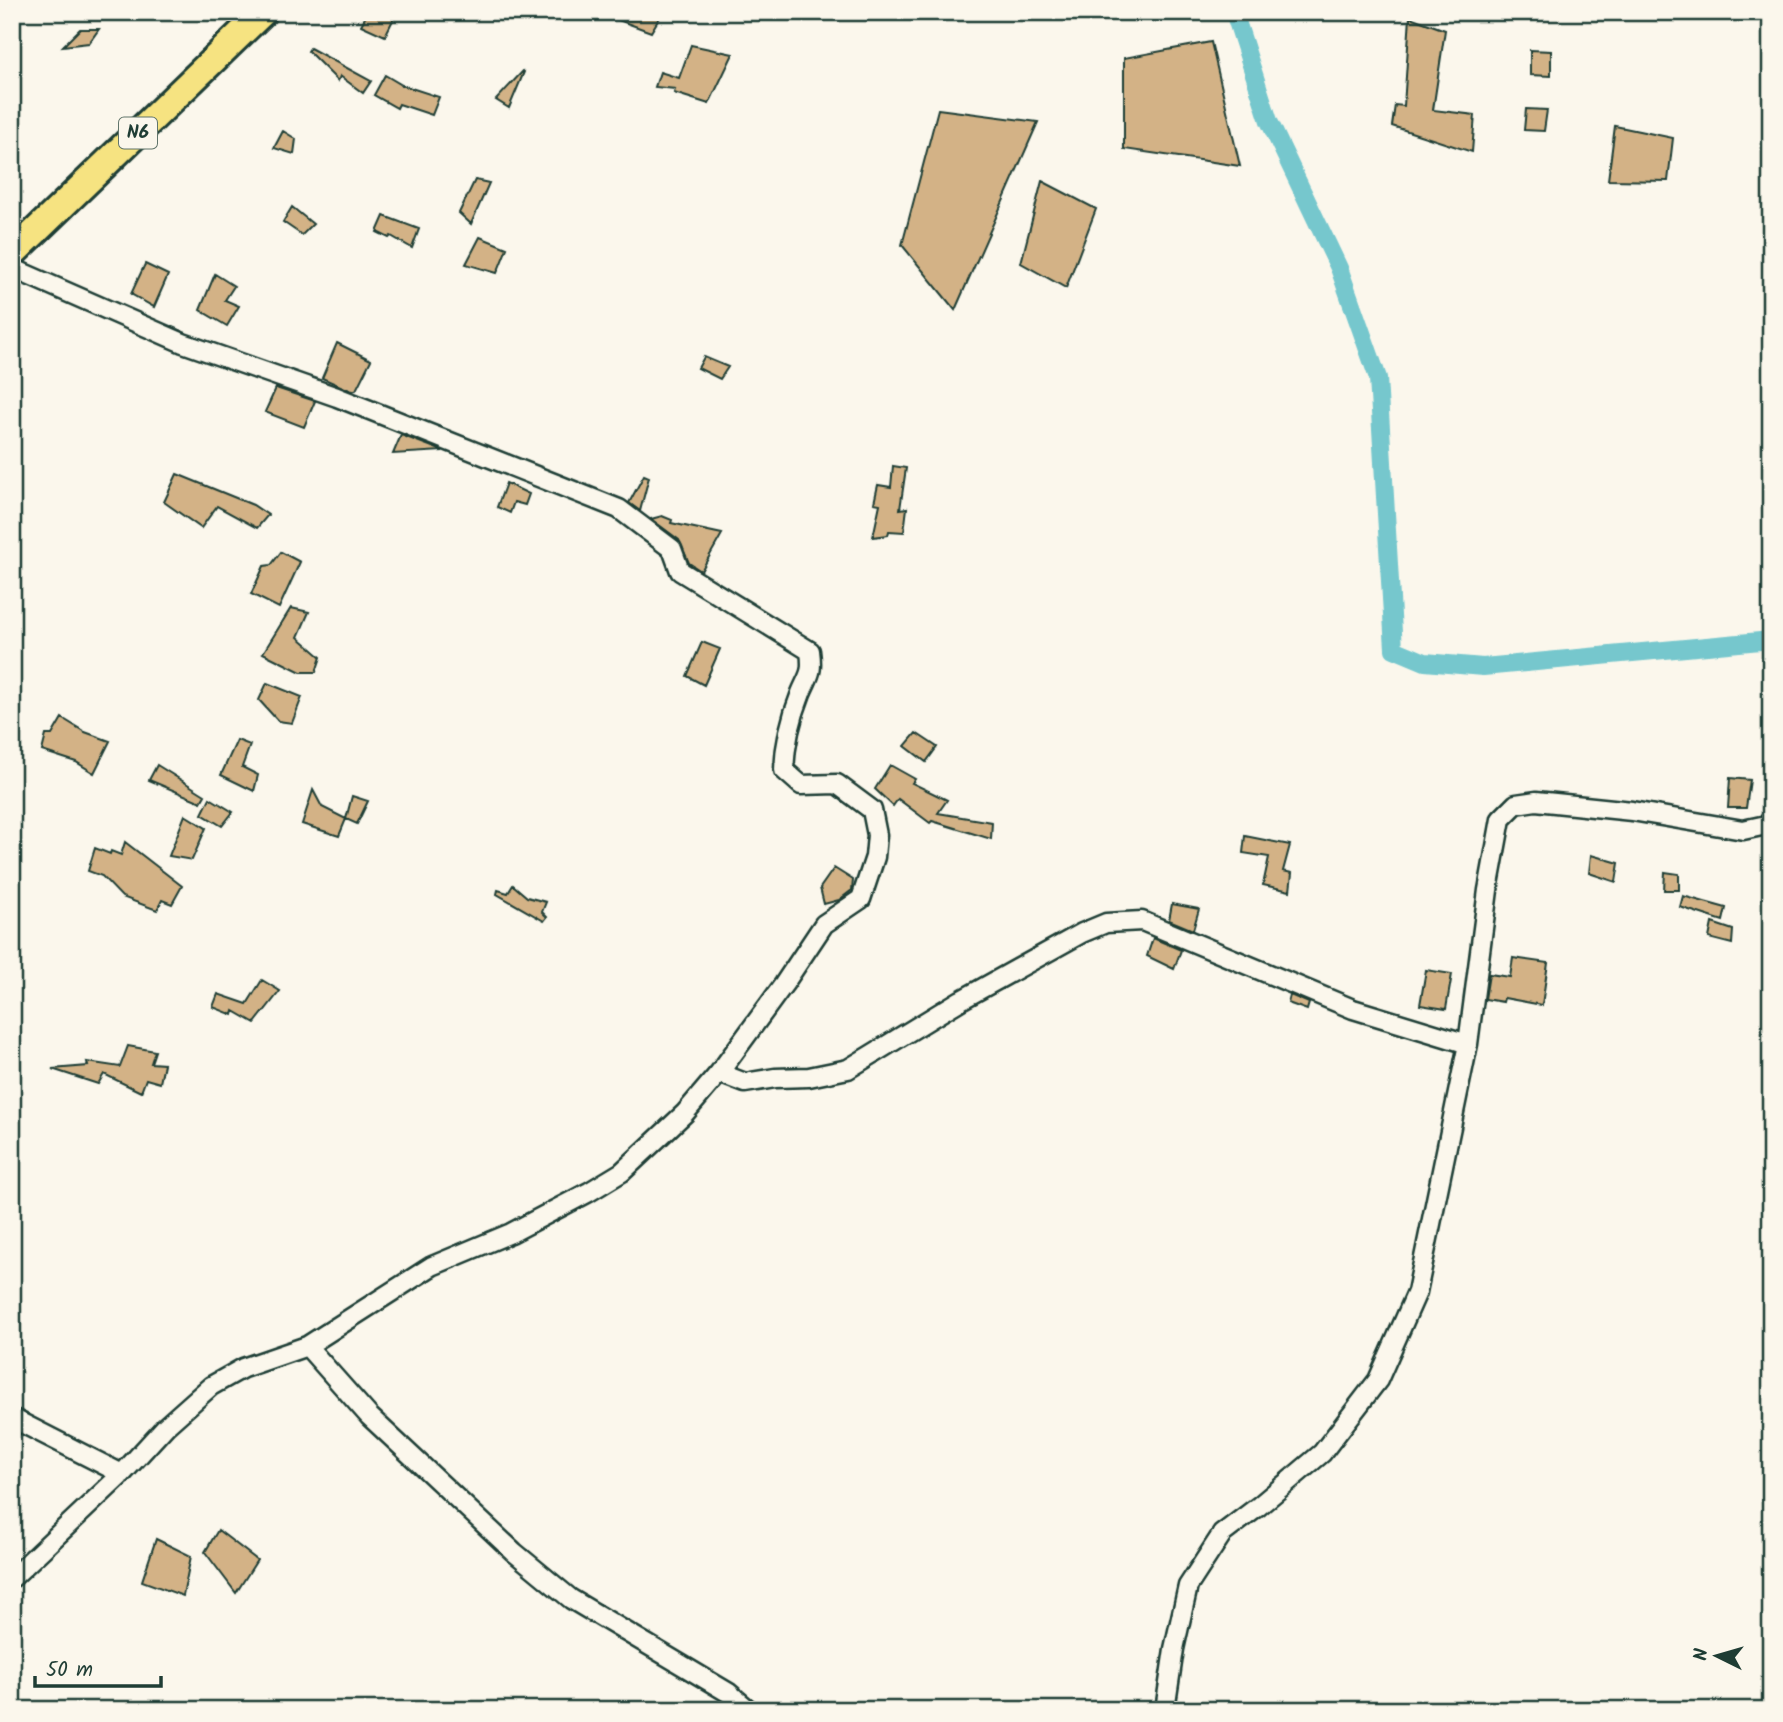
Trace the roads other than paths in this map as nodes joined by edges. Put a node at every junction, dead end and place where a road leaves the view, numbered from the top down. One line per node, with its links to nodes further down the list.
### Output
1 (263, 12): 2 (highway, N6)
2 (12, 254)
3 (12, 268): 6 (street)
4 (1771, 824): 5 (street)
5 (1468, 1044): 6 (street); 12 (street)
6 (719, 1073): 7 (street)
7 (307, 1346): 9 (street); 11 (street)
8 (12, 1418): 9 (street)
9 (122, 1474): 10 (street)
10 (12, 1578)
11 (749, 1710)
12 (1165, 1710)

